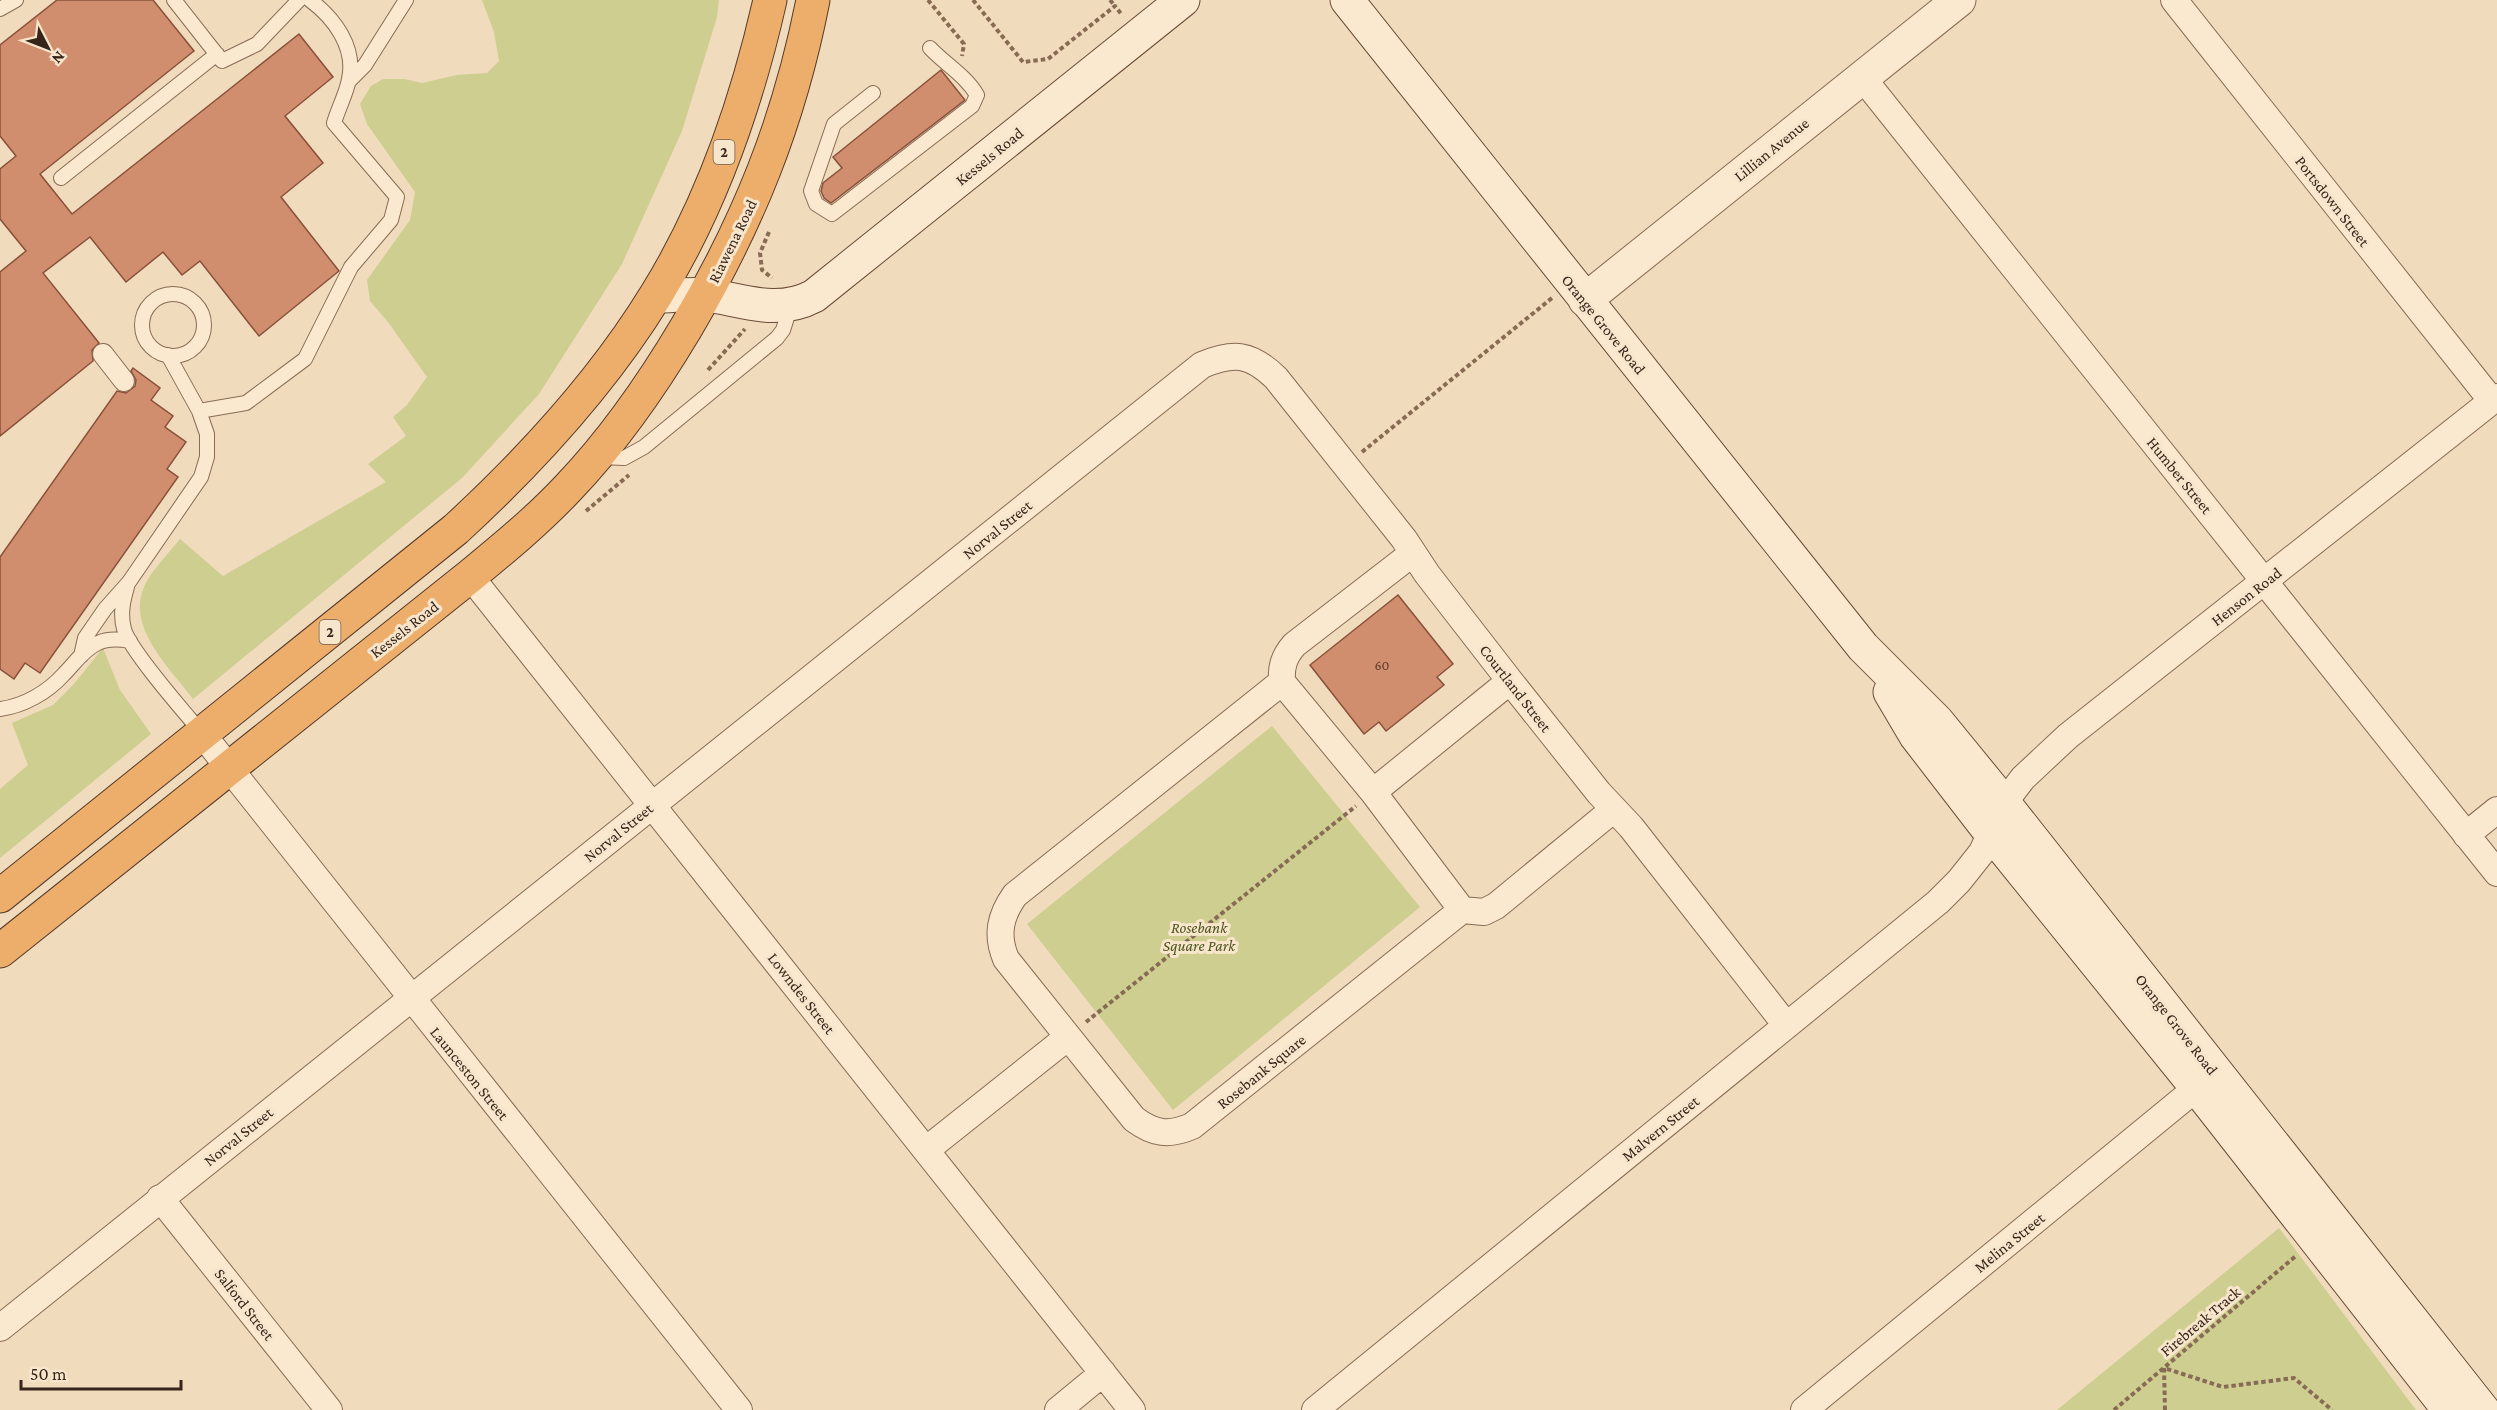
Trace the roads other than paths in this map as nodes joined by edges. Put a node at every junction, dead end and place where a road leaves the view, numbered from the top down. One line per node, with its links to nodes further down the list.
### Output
1 (16, 0): 12 (lane)
2 (174, 0): 14 (lane)
3 (300, 0): 14 (lane)
4 (310, 0): 16 (lane)
5 (406, 0): 16 (lane)
6 (770, 0): 21 (highway, 2)
7 (813, 0): 20 (highway, Riawena Road)
8 (1184, 0): 22 (main road, Kessels Road)
9 (1347, 0): 19 (main road, Orange Grove Road)
10 (1959, 0): 15 (main road, Lillian Avenue)
11 (2174, 0): 27 (street, Portsdown Street)
12 (0, 9)
13 (930, 48): 17 (lane)
14 (217, 54): 18 (lane)
15 (1862, 76): 19 (main road, Lillian Avenue); 33 (street, Humber Street)
16 (349, 81): 28 (lane)
17 (873, 93)
18 (61, 178)
19 (1578, 291): 45 (main road, Orange Grove Road)
20 (705, 295): 21 (main road, Kessels Road); 22 (main road, Kessels Road); 29 (highway, Riawena Road)
21 (656, 296): 39 (highway, 2)
22 (791, 305): 29 (lane)
23 (103, 354): 26 (street)
24 (168, 355): 24 (lane); 28 (lane)
25 (1244, 357): 30 (street, Courtland Street); 42 (street, Norval Street)
26 (124, 381)
27 (2494, 399): 33 (street, Henson Road)
28 (199, 411): 32 (lane)
29 (596, 457): 31 (highway, Kessels Road)
30 (1413, 553): 36 (street, Courtland Street); 37 (street)
31 (470, 576): 40 (highway, Kessels Road); 42 (street, Lowndes Street)
32 (129, 582): 34 (lane); 35 (lane)
33 (2265, 582): 45 (street, Henson Road); 46 (street, Humber Street)
34 (130, 641): 35 (lane); 39 (lane)
35 (81, 656): 38 (lane)
36 (1510, 681): 41 (street); 43 (street, Courtland Street)
37 (1282, 682): 41 (street); 53 (street, Rosebank Square)
38 (0, 709)
39 (203, 735): 40 (street, Launceston Street); 48 (highway, 2)
40 (228, 768): 50 (highway, Kessels Road); 51 (street, Launceston Street)
41 (1373, 792): 49 (street)
42 (652, 805): 51 (street, Norval Street); 55 (street, Lowndes Street)
43 (1614, 809): 49 (street); 52 (street, Courtland Street)
44 (2497, 810): 46 (street)
45 (1997, 818): 52 (street, Malvern Street); 54 (main road, Orange Grove Road)
46 (2466, 834): 47 (street, Humber Street)
47 (2497, 873)
48 (0, 896)
49 (1462, 910): 53 (street, Rosebank Square)
50 (0, 951)
51 (411, 998): 56 (street, Norval Street); 60 (street, Launceston Street)
52 (1786, 1025): 63 (street, Malvern Street)
53 (1068, 1037): 55 (street)
54 (2206, 1081): 64 (street, Melina Street); 65 (main road, Orange Grove Road); 66 (main road, Orange Grove Road)
55 (926, 1150): 58 (street, Lowndes Street)
56 (160, 1198): 57 (street, Norval Street); 59 (street, Salford Street)
57 (0, 1328)
58 (1103, 1373): 61 (street); 62 (street, Lowndes Street)
59 (329, 1410)
60 (739, 1410)
61 (1058, 1410)
62 (1132, 1410)
63 (1315, 1410)
64 (1804, 1410)
65 (2449, 1410)
66 (2482, 1410)

